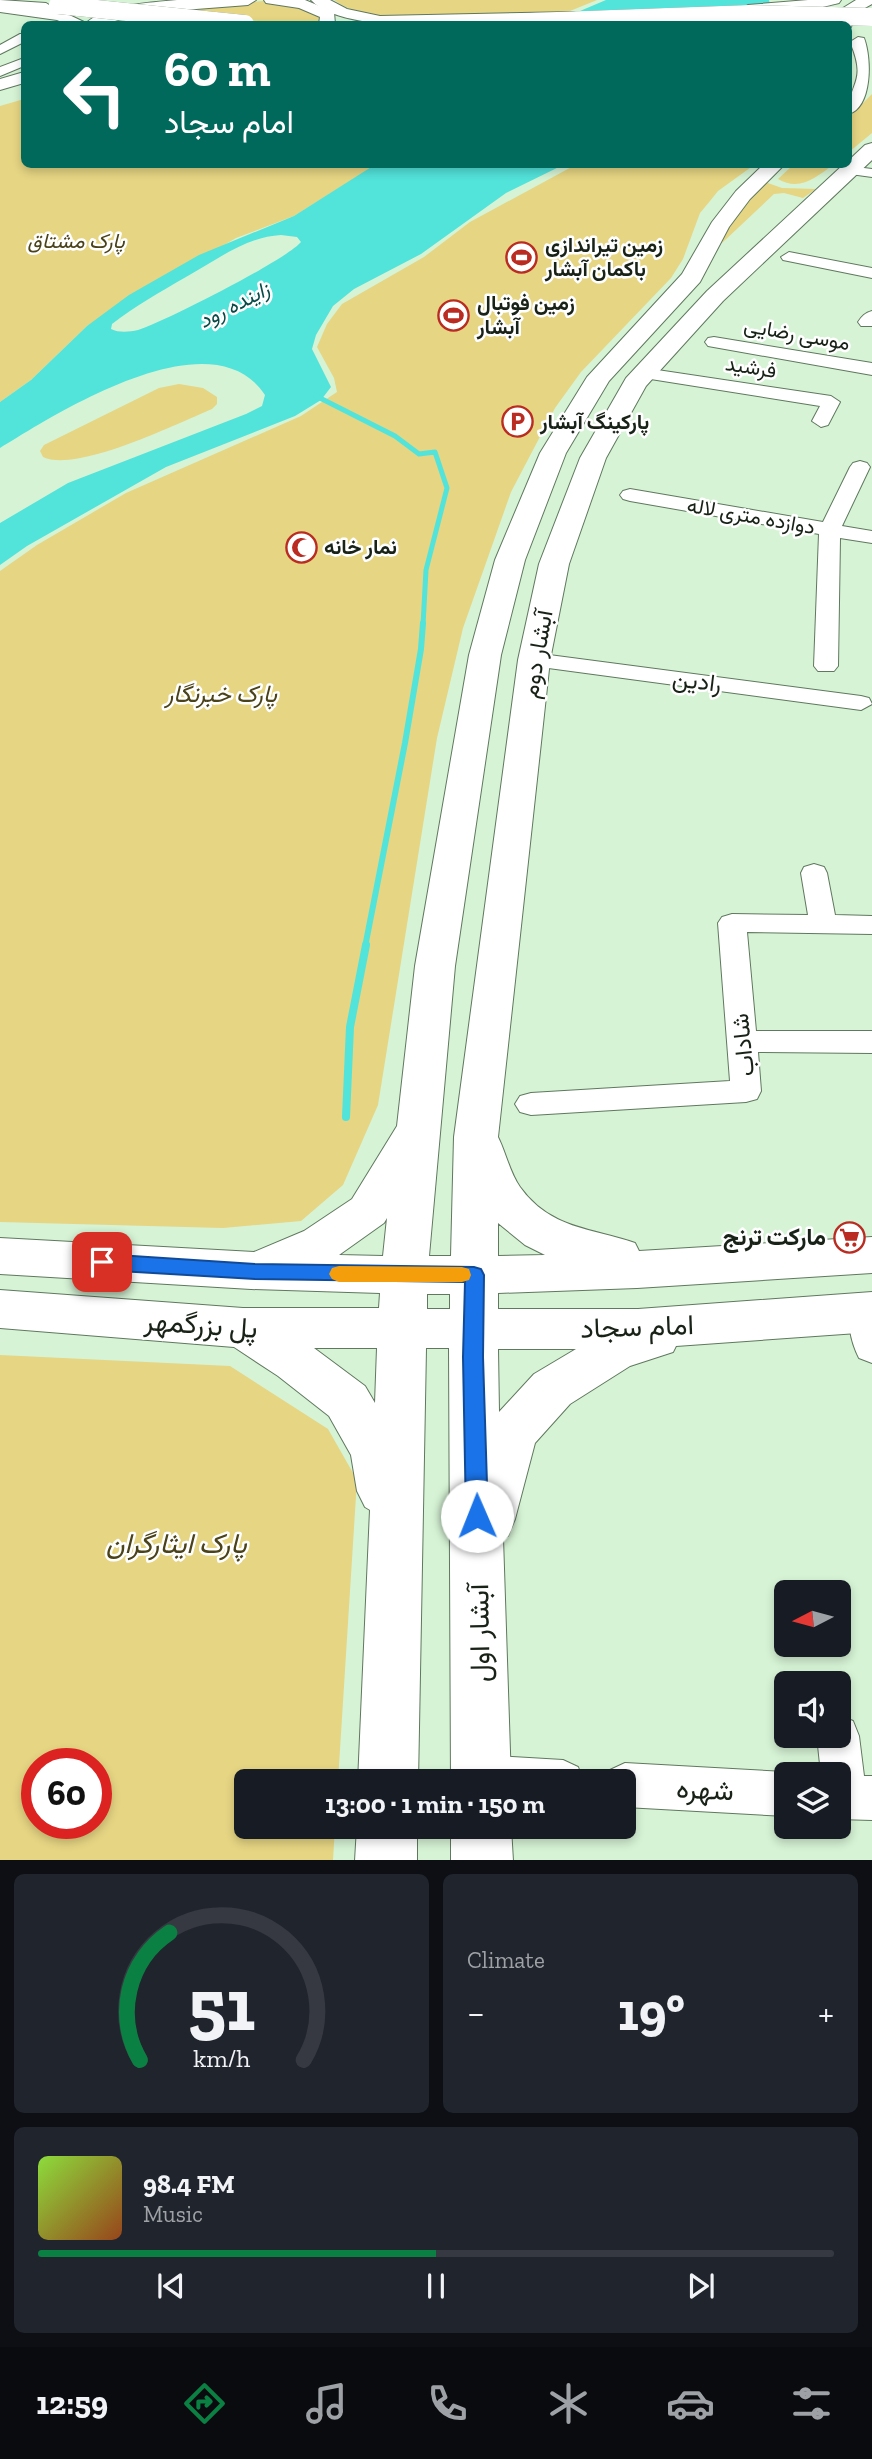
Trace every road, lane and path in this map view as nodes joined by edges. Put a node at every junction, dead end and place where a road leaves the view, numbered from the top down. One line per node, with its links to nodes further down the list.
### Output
1 (14, 0): 9 (main road)
2 (248, 0): 7 (main road)
3 (272, 0): 10 (main road)
4 (306, 0): 10 (main road)
5 (833, 0): 11 (main road, bridge)
6 (867, 0): 22 (main road)
7 (207, 3): 9 (main road); 15 (main road)
8 (0, 5): 9 (main road)
9 (56, 7): 14 (main road); 16 (main road, bridge); 17 (main road, bridge)
10 (322, 11): 13 (main road)
11 (679, 19): 12 (main road, bridge); 19 (main road); 20 (main road); 21 (main road)
12 (872, 19)
13 (528, 20): 18 (main road); 19 (main road, bridge)
14 (74, 21)
15 (100, 21)
16 (157, 21)
17 (212, 21)
18 (514, 21)
19 (614, 21)
20 (666, 21)
21 (711, 21)
22 (846, 21)
23 (21, 39): 25 (street)
24 (859, 42): 29 (main road)
25 (0, 51): 26 (street)
26 (21, 54)
27 (14, 81): 28 (main road)
28 (0, 99)
29 (852, 106)
30 (849, 168): 31 (main road, آبشار دوم)
31 (788, 187): 35 (main road, آبشار دوم); 38 (main road, آبشار دوم)
32 (751, 219): 35 (main road)
33 (789, 257): 34 (street)
34 (869, 270)
35 (692, 277): 50 (main road, آبشار دوم)
36 (714, 342): 37 (street, موسی رضایی)
37 (872, 368)
38 (644, 373): 39 (street, فرشید); 44 (main road, آبشار دوم)
39 (821, 421)
40 (860, 467): 42 (street)
41 (630, 495): 42 (street, دوازده متری لاله)
42 (830, 530): 43 (street, دوازده متری لاله); 45 (street)
43 (872, 537)
44 (534, 660): 46 (street, رادین); 51 (main road, آبشار دوم)
45 (826, 666)
46 (861, 703)
47 (814, 873): 48 (street)
48 (822, 924): 49 (street, شاداب); 52 (street, شاداب)
49 (872, 925)
50 (435, 966): 51 (main road); 55 (main road, آبشار دوم)
51 (495, 971): 56 (main road, آبشار دوم)
52 (743, 1041): 53 (street); 54 (street, شاداب)
53 (872, 1042)
54 (531, 1104)
55 (421, 1124): 60 (main road); 62 (main road, آبشار دوم)
56 (476, 1137): 59 (main road); 61 (main road, آبشار دوم)
57 (872, 1255): 59 (main road)
58 (0, 1256): 60 (main road)
59 (681, 1266): 61 (main road)
60 (255, 1271): 62 (main road)
61 (474, 1275): 62 (main road); 68 (main road, آبشار اول)
62 (404, 1276): 67 (main road)
63 (0, 1309): 66 (main road, پل بزرگمهر)
64 (702, 1324): 65 (main road, امام سجاد); 68 (main road, امام سجاد); 70 (main road)
65 (870, 1324)
66 (243, 1328): 67 (main road, پل بزرگمهر); 69 (main road)
67 (402, 1328): 68 (main road, امام سجاد); 69 (main road)
68 (475, 1328): 70 (main road, آبشار اول)
69 (393, 1551): 72 (main road)
70 (478, 1569): 73 (main road, آبشار اول)
71 (841, 1748): 76 (street)
72 (388, 1769)
73 (481, 1769)
74 (636, 1786): 75 (street, شهره)
75 (774, 1793)
76 (852, 1797)
77 (387, 1839): 79 (main road)
78 (482, 1839): 80 (main road, آبشار اول)
79 (386, 1860)
80 (482, 1860)

